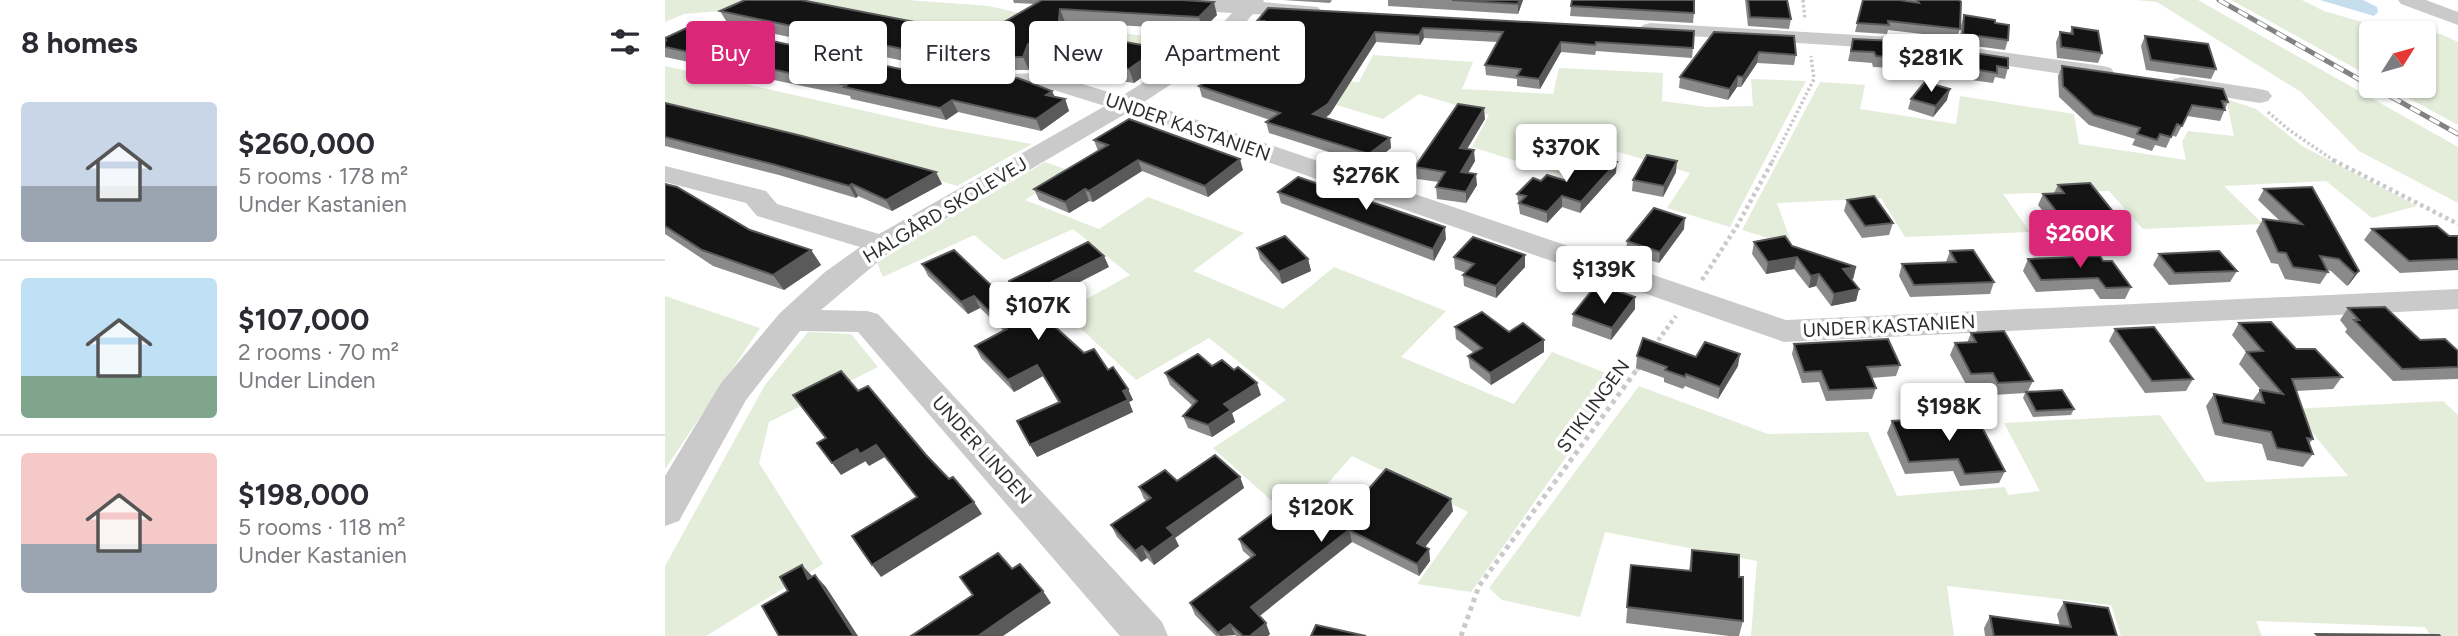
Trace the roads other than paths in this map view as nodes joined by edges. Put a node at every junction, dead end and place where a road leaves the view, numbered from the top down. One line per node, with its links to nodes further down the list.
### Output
1 (1116, 0): 3 (street)
2 (2408, 0): 5 (street)
3 (1252, 4): 4 (street); 11 (street, HALGÅRD SKOLEVEJ)
4 (1328, 12)
5 (2458, 19)
6 (1623, 27): 7 (street)
7 (2128, 77)
8 (1015, 80): 11 (street, UNDER KASTANIEN)
9 (2155, 80): 10 (street)
10 (2260, 96)
11 (1125, 104): 13 (street, HALGÅRD SKOLEVEJ); 14 (street, UNDER KASTANIEN)
12 (665, 174): 13 (street)
13 (882, 244): 15 (street, HALGÅRD SKOLEVEJ)
14 (2458, 299)
15 (791, 320): 16 (street, HALGÅRD SKOLEVEJ); 17 (street, UNDER LINDEN)
16 (665, 510)
17 (1147, 636)

